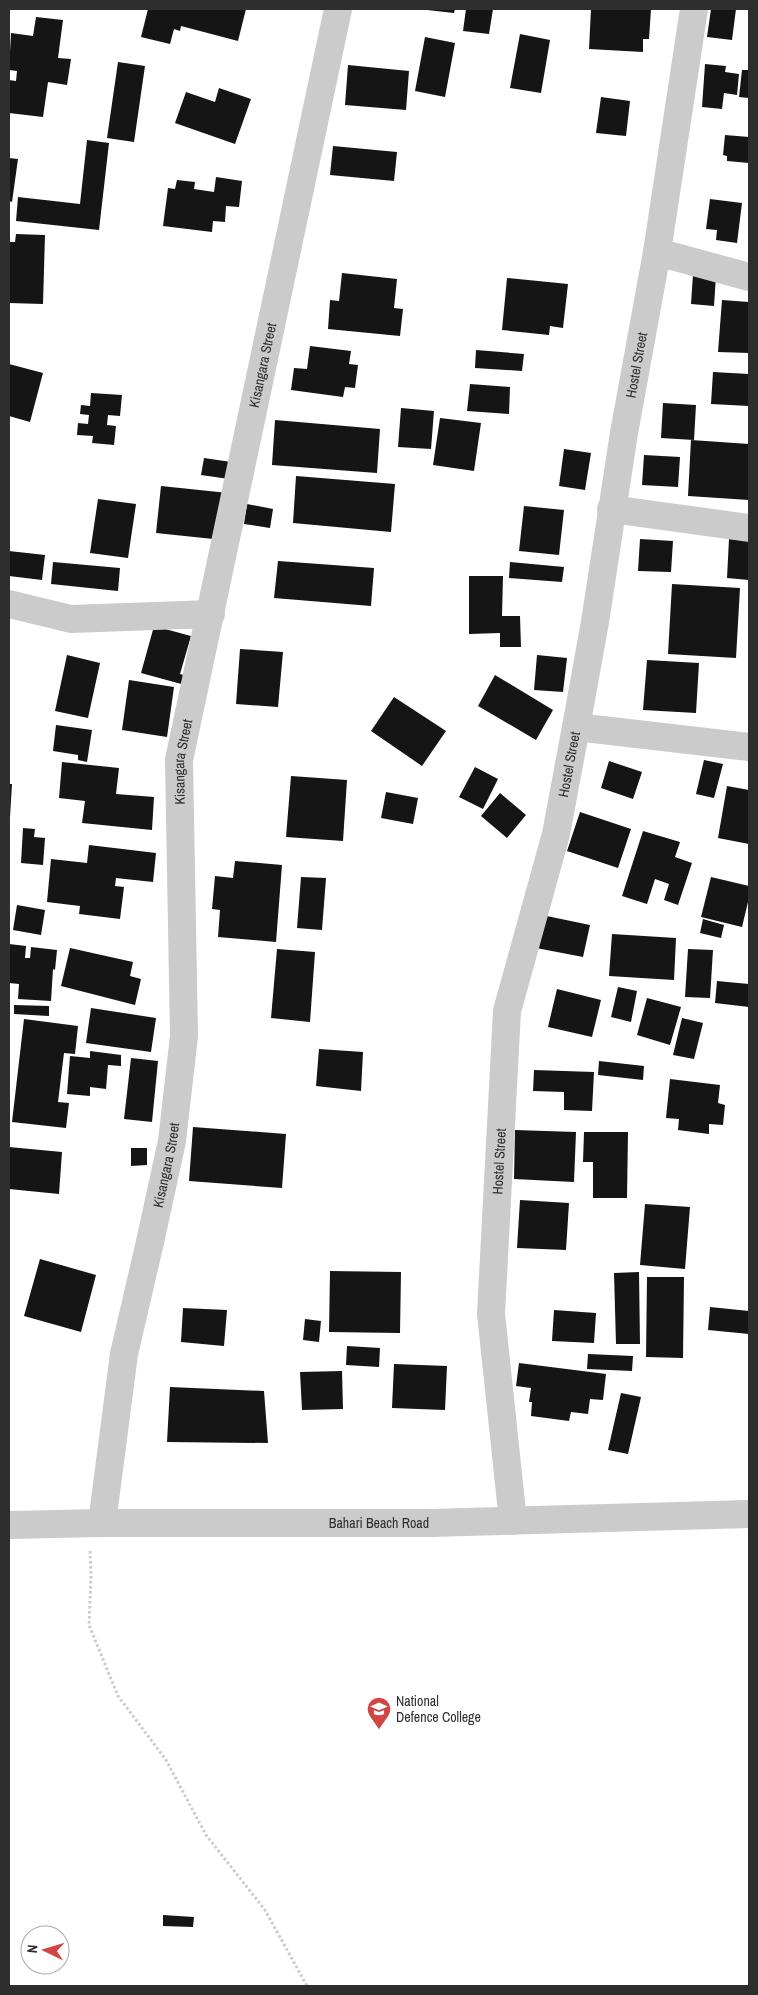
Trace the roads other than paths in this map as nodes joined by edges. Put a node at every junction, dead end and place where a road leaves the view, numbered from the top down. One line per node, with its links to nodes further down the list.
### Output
1 (338, 9): 8 (street, Kisangara Street)
2 (694, 9): 3 (street, Hostel Street)
3 (657, 252): 4 (street); 5 (street, Hostel Street)
4 (749, 277)
5 (611, 509): 6 (street); 9 (street, Hostel Street)
6 (749, 528)
7 (9, 604): 8 (street)
8 (211, 614): 13 (street, Kisangara Street)
9 (576, 726): 10 (street); 12 (street, Hostel Street)
10 (749, 748)
11 (749, 1514): 12 (street, Bahari Beach Road)
12 (513, 1521): 13 (street, Bahari Beach Road)
13 (95, 1523): 14 (street, Bahari Beach Road)
14 (9, 1525)

